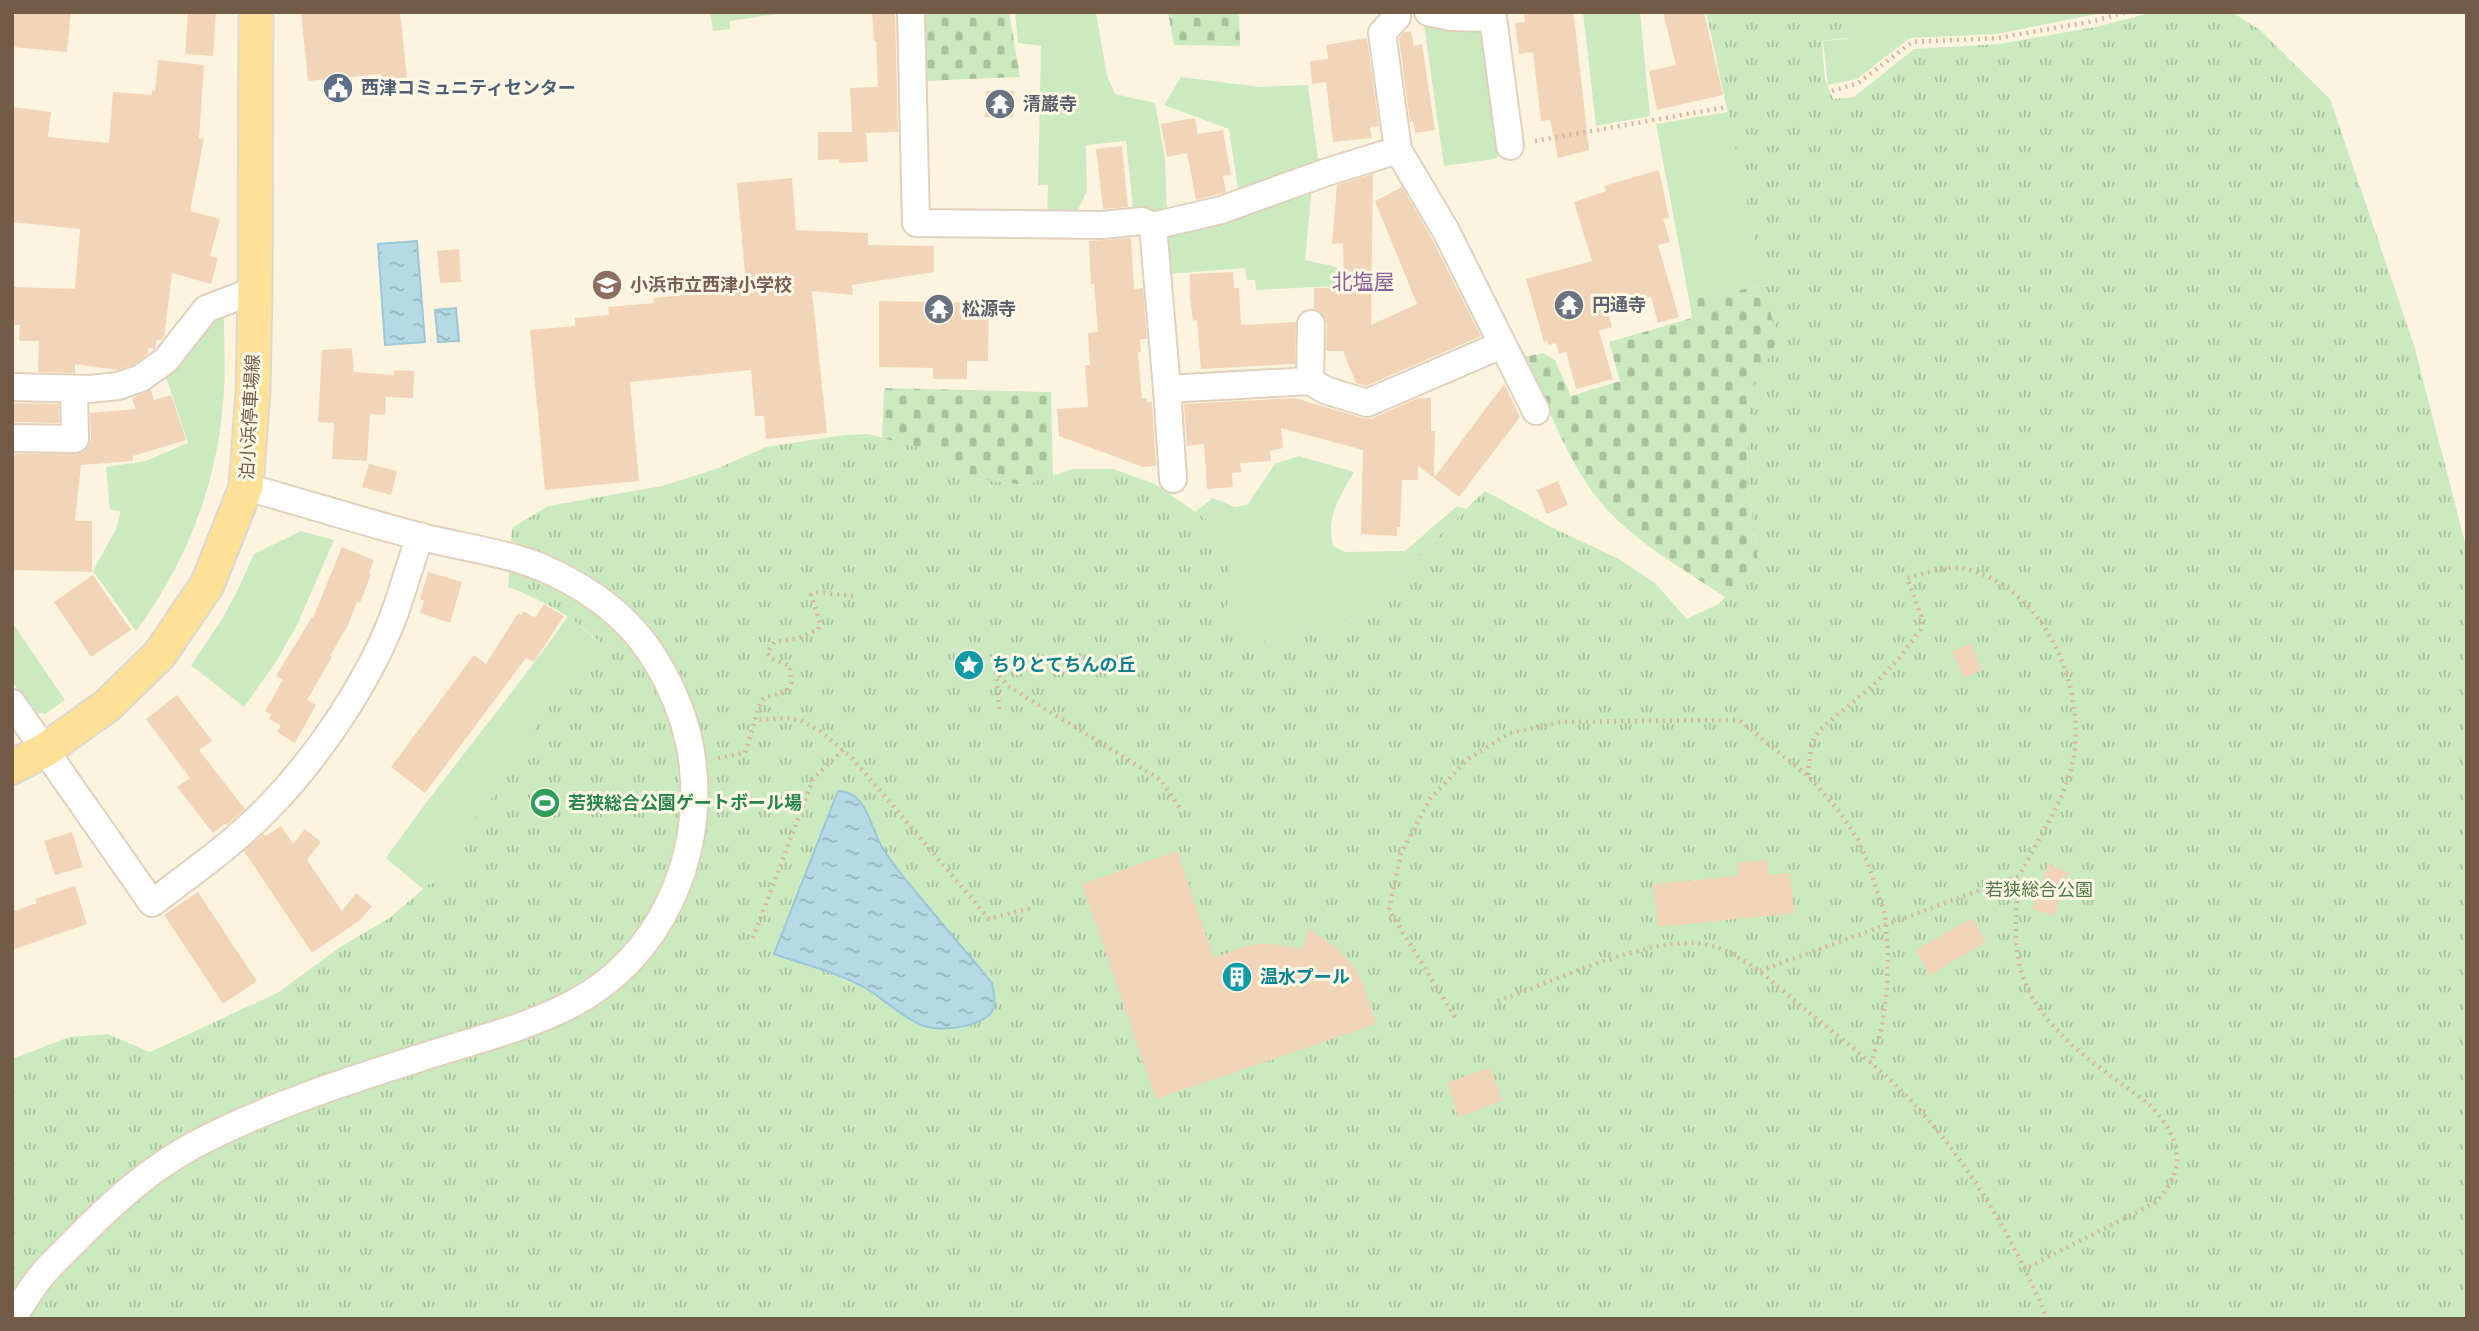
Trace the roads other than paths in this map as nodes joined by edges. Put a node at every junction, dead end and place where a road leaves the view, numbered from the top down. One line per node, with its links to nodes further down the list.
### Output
1 (256, 12): 8 (main road, 泊小浜停車場線)
2 (911, 12): 7 (street)
3 (1397, 12): 6 (street)
4 (1428, 12): 5 (street)
5 (1510, 146)
6 (1398, 150): 7 (street); 10 (street)
7 (1153, 226): 14 (street)
8 (256, 290): 13 (street); 18 (main road, 泊小浜停車場線)
9 (1311, 324): 11 (street)
10 (1501, 345): 11 (street); 15 (street)
11 (1310, 381): 14 (street)
12 (12, 387): 13 (street)
13 (74, 388): 16 (street)
14 (1167, 389): 17 (street)
15 (1536, 411)
16 (12, 438)
17 (1173, 480)
18 (246, 487): 19 (street); 21 (main road, 泊小浜停車場線)
19 (420, 536): 21 (street); 23 (street)
20 (12, 703): 21 (street)
21 (45, 750): 22 (main road, 泊小浜停車場線)
22 (12, 767)
23 (12, 1319)

